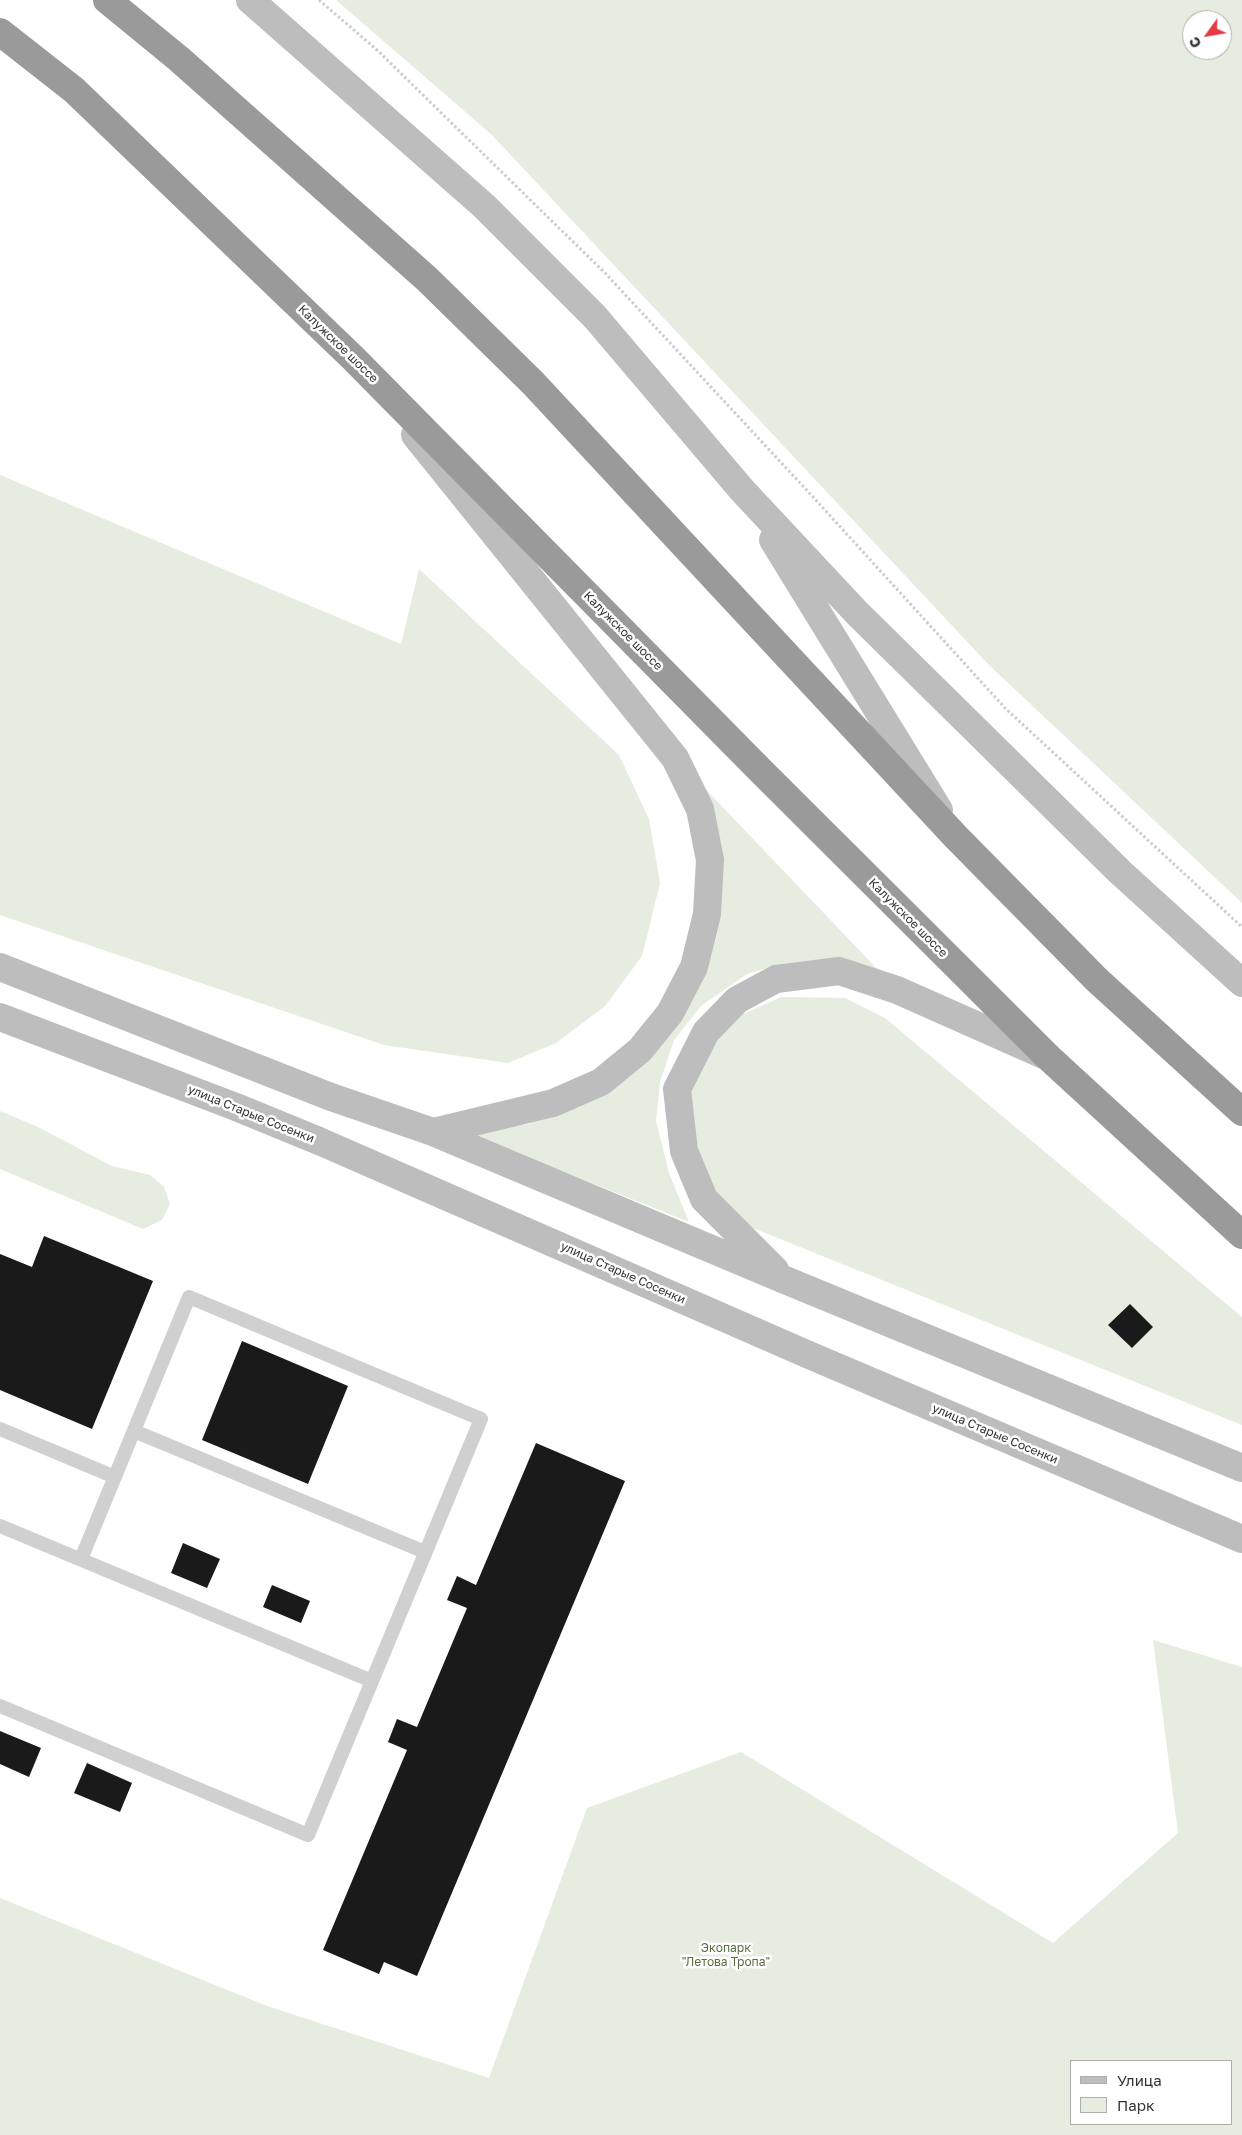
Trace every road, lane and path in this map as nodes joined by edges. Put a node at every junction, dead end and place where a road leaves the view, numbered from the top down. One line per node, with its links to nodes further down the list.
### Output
1 (107, 0): 7 (highway)
2 (250, 0): 6 (main road)
3 (319, 0): 8 (path)
4 (0, 32): 5 (highway, Калужское шоссе)
5 (353, 358): 12 (highway, Калужское шоссе); 14 (main road)
6 (742, 490): 7 (main road); 10 (main road)
7 (956, 837): 13 (highway)
8 (1242, 927)
9 (0, 967): 14 (main road)
10 (1242, 983)
11 (0, 1017): 22 (main road, улица Старые Сосенки)
12 (1048, 1057): 15 (highway, Калужское шоссе); 16 (main road)
13 (1242, 1112)
14 (433, 1132): 16 (main road)
15 (1242, 1235)
16 (785, 1280): 19 (main road)
17 (0, 1429): 20 (lane)
18 (134, 1431): 20 (lane); 23 (lane); 23 (lane)
19 (1242, 1468)
20 (115, 1476): 24 (lane)
21 (0, 1526): 24 (lane)
22 (1242, 1539)
23 (425, 1552): 25 (lane)
24 (81, 1559): 25 (lane)
25 (372, 1680): 26 (lane)
26 (0, 1706)

